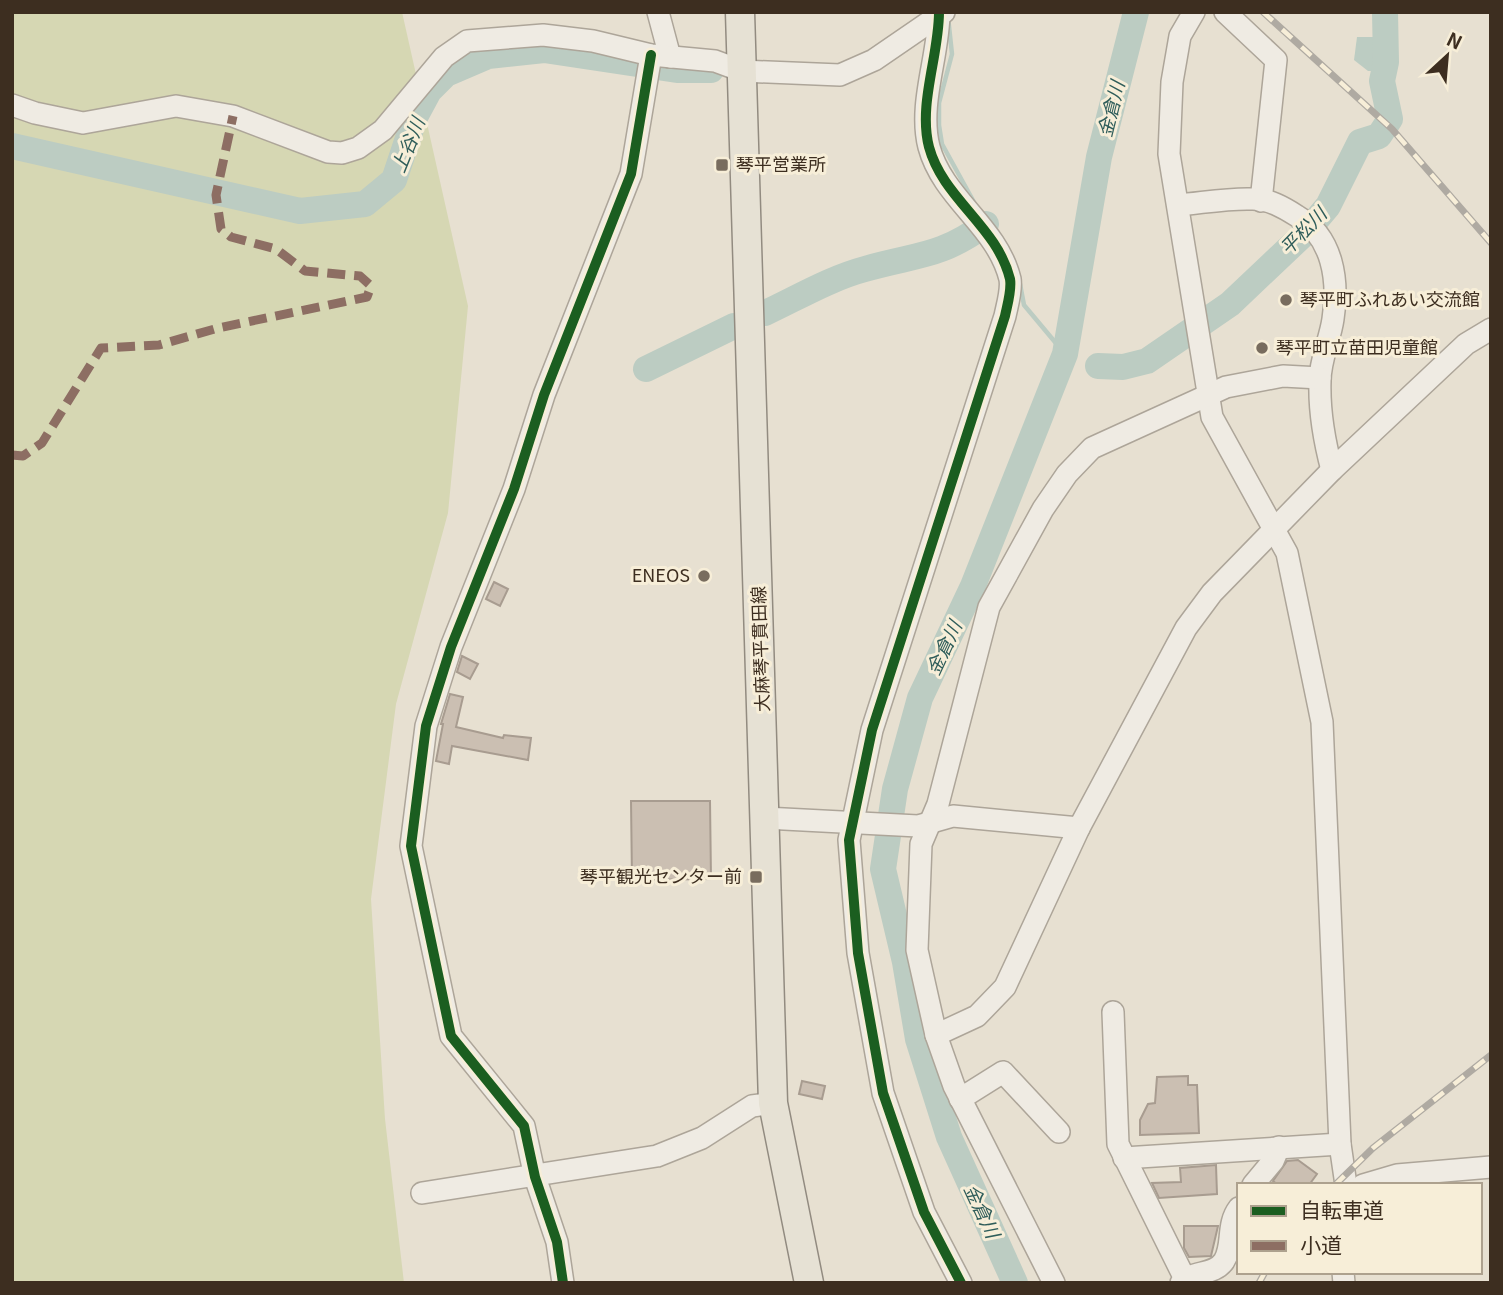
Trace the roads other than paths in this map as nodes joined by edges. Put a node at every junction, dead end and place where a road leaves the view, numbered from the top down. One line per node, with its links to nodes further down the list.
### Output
1 (657, 12): 6 (street)
2 (740, 12): 7 (main road, 大麻琴平貫田線)
3 (1194, 12): 10 (street)
4 (1225, 12): 9 (street)
5 (941, 13): 7 (street); 17 (street)
6 (660, 56): 7 (street); 8 (street); 29 (street)
7 (742, 71): 16 (main road, 大麻琴平貫田線)
8 (12, 105)
9 (1261, 201): 10 (street); 12 (street)
10 (1178, 205): 13 (street)
11 (1491, 329): 14 (street)
12 (1320, 378): 13 (street); 14 (street)
13 (1209, 393): 15 (street); 18 (street)
14 (1332, 470): 15 (street)
15 (1276, 527): 19 (street); 25 (street)
16 (765, 818): 17 (street); 23 (main road, 大麻琴平貫田線)
17 (856, 822): 18 (street); 39 (street)
18 (923, 826): 19 (street); 21 (street)
19 (1079, 828): 21 (street)
20 (1113, 1012): 27 (street)
21 (936, 1035): 22 (street)
22 (960, 1099): 24 (street); 35 (street)
23 (773, 1103): 29 (street); 38 (main road, 大麻琴平貫田線)
24 (1059, 1132)
25 (1340, 1144): 26 (street); 31 (street)
26 (1279, 1147): 27 (street); 30 (street)
27 (1124, 1158): 36 (street)
28 (1491, 1167): 32 (street)
29 (535, 1177): 33 (street); 37 (street)
30 (1255, 1183)
31 (1346, 1183)
32 (1370, 1183)
33 (422, 1193)
34 (1237, 1212): 36 (street)
35 (1045, 1280)
36 (1184, 1281)
37 (563, 1283)
38 (809, 1283)
39 (961, 1283)

